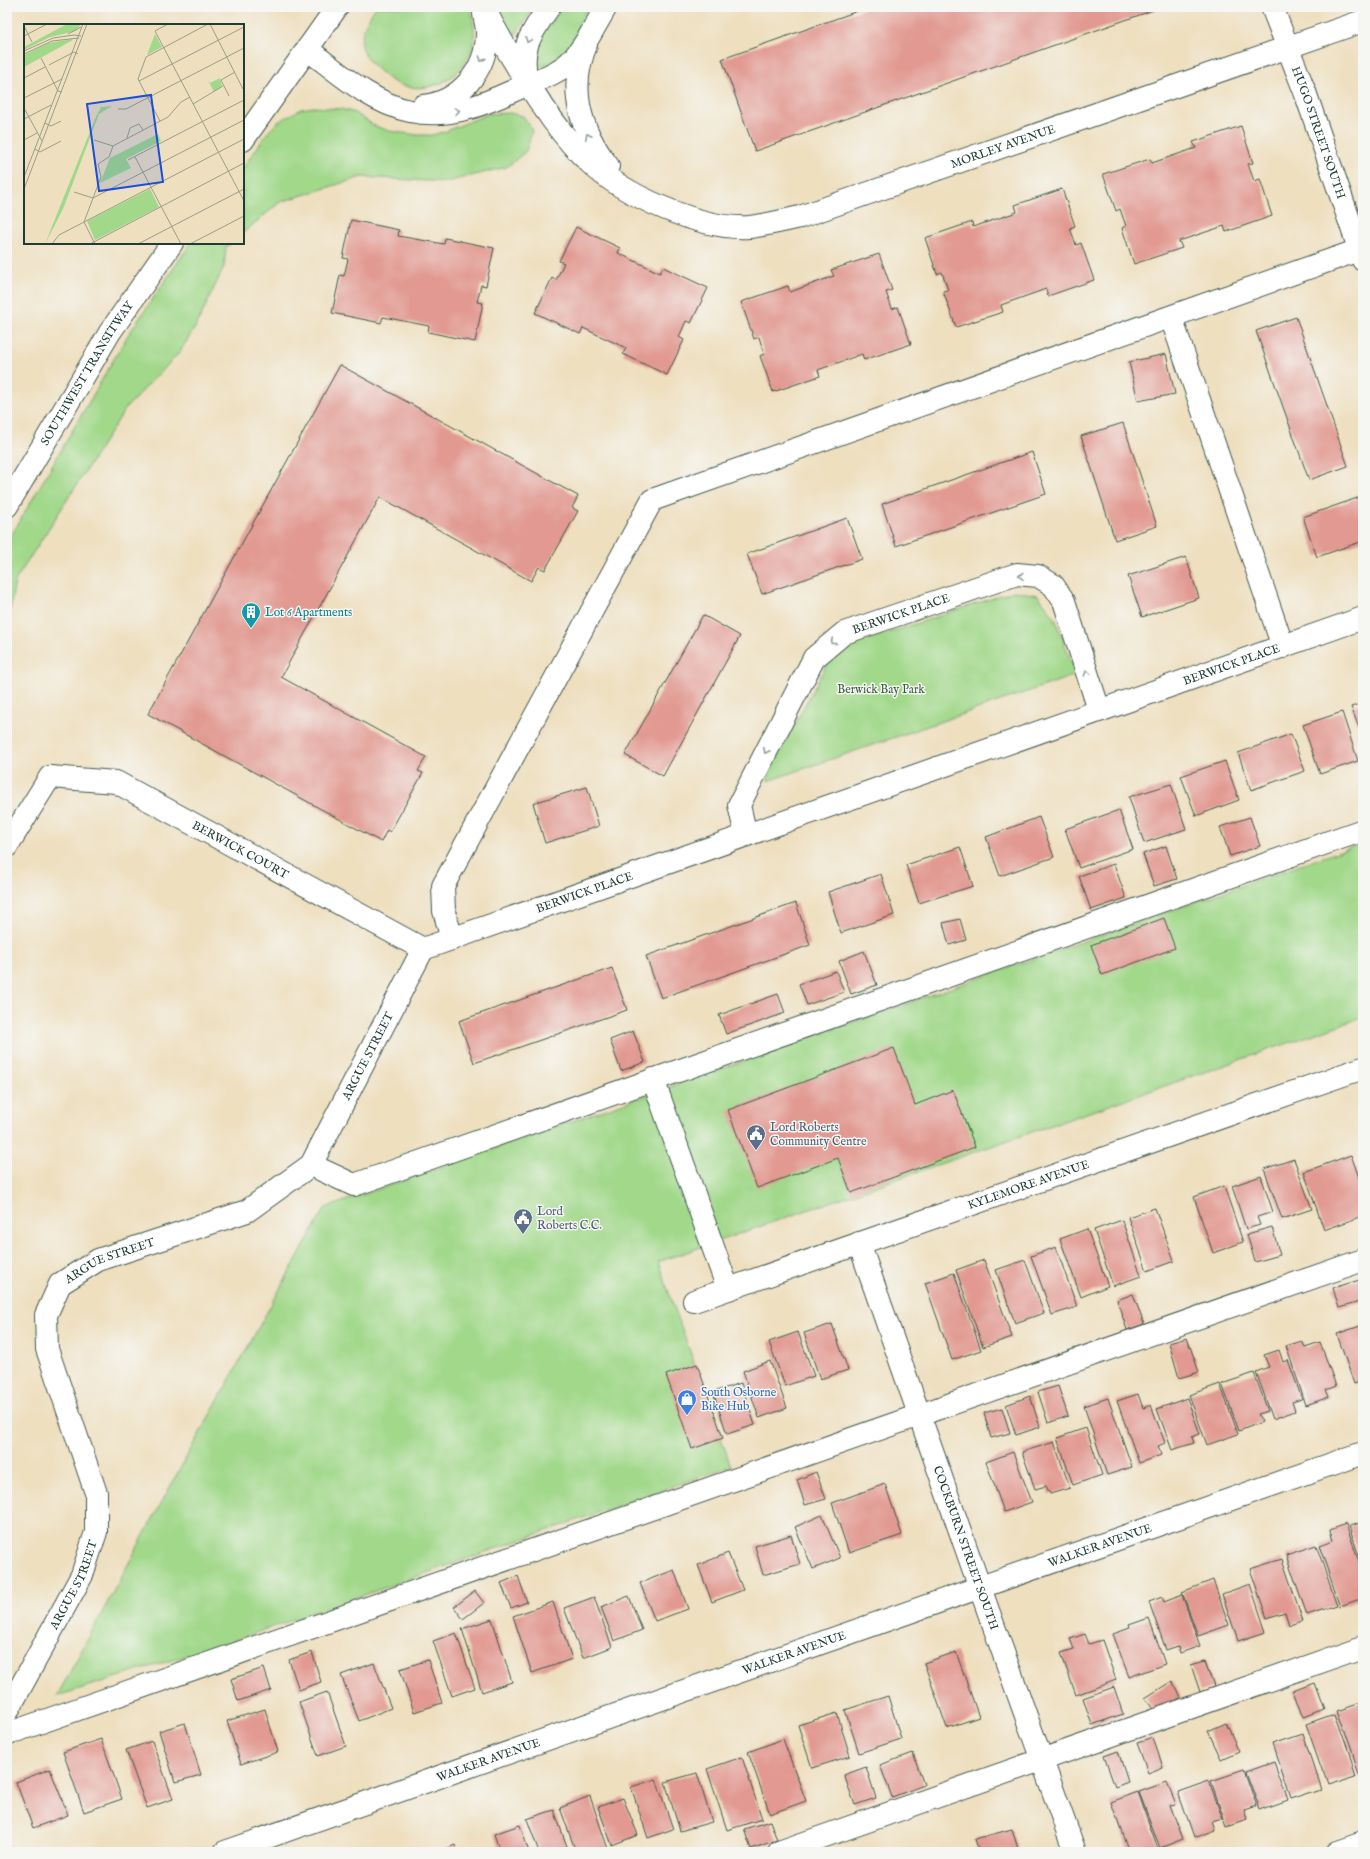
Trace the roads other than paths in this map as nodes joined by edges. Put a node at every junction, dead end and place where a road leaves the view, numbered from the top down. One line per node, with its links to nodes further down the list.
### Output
1 (337, 7): 9 (street)
2 (484, 7): 10 (street); 11 (street, one-way to 11)
3 (549, 7): 10 (street, one-way to 10)
4 (606, 7): 7 (street)
5 (1272, 7): 8 (street, HUGO STREET SOUTH)
6 (1363, 21): 8 (street, MORLEY AVENUE)
7 (593, 28): 10 (street); 13 (street, one-way to 7)
8 (1286, 48): 13 (street, MORLEY AVENUE); 14 (street, HUGO STREET SOUTH)
9 (306, 49): 11 (street); 12 (street)
10 (529, 84): 11 (street, one-way to 10); 13 (street)
11 (392, 105)
12 (244, 139)
13 (641, 196)
14 (1357, 227): 16 (street, HUGO STREET SOUTH)
15 (171, 244): 18 (street, SOUTHWEST TRANSITWAY)
16 (1361, 255): 17 (street)
17 (1171, 317): 20 (street); 25 (street)
18 (7, 506)
19 (1363, 618): 20 (street, BERWICK PLACE)
20 (1283, 647): 21 (street, BERWICK PLACE)
21 (1099, 710): 23 (street, BERWICK PLACE); 23 (street, BERWICK PLACE, one-way to 23)
22 (1363, 830): 28 (street)
23 (746, 835): 25 (street, BERWICK PLACE)
24 (7, 846): 26 (street, BERWICK COURT)
25 (452, 939): 26 (street, BERWICK PLACE)
26 (423, 949): 29 (street, ARGUE STREET)
27 (1363, 1068): 30 (street, KYLEMORE AVENUE)
28 (653, 1080): 29 (street); 32 (street)
29 (311, 1165): 38 (street, ARGUE STREET)
30 (860, 1243): 32 (street, KYLEMORE AVENUE); 34 (street, COCKBURN STREET SOUTH)
31 (1363, 1260): 34 (street)
32 (728, 1289): 33 (street, KYLEMORE AVENUE)
33 (694, 1301)
34 (920, 1416): 36 (street, COCKBURN STREET SOUTH); 39 (street)
35 (1363, 1453): 36 (street, WALKER AVENUE)
36 (980, 1588): 40 (street, COCKBURN STREET SOUTH); 42 (street, WALKER AVENUE)
37 (1363, 1647): 40 (street)
38 (7, 1712)
39 (7, 1734)
40 (1042, 1760): 43 (street); 44 (street, COCKBURN STREET SOUTH)
41 (1363, 1843): 45 (street)
42 (225, 1852)
43 (779, 1852)
44 (1075, 1852)
45 (1337, 1852)

